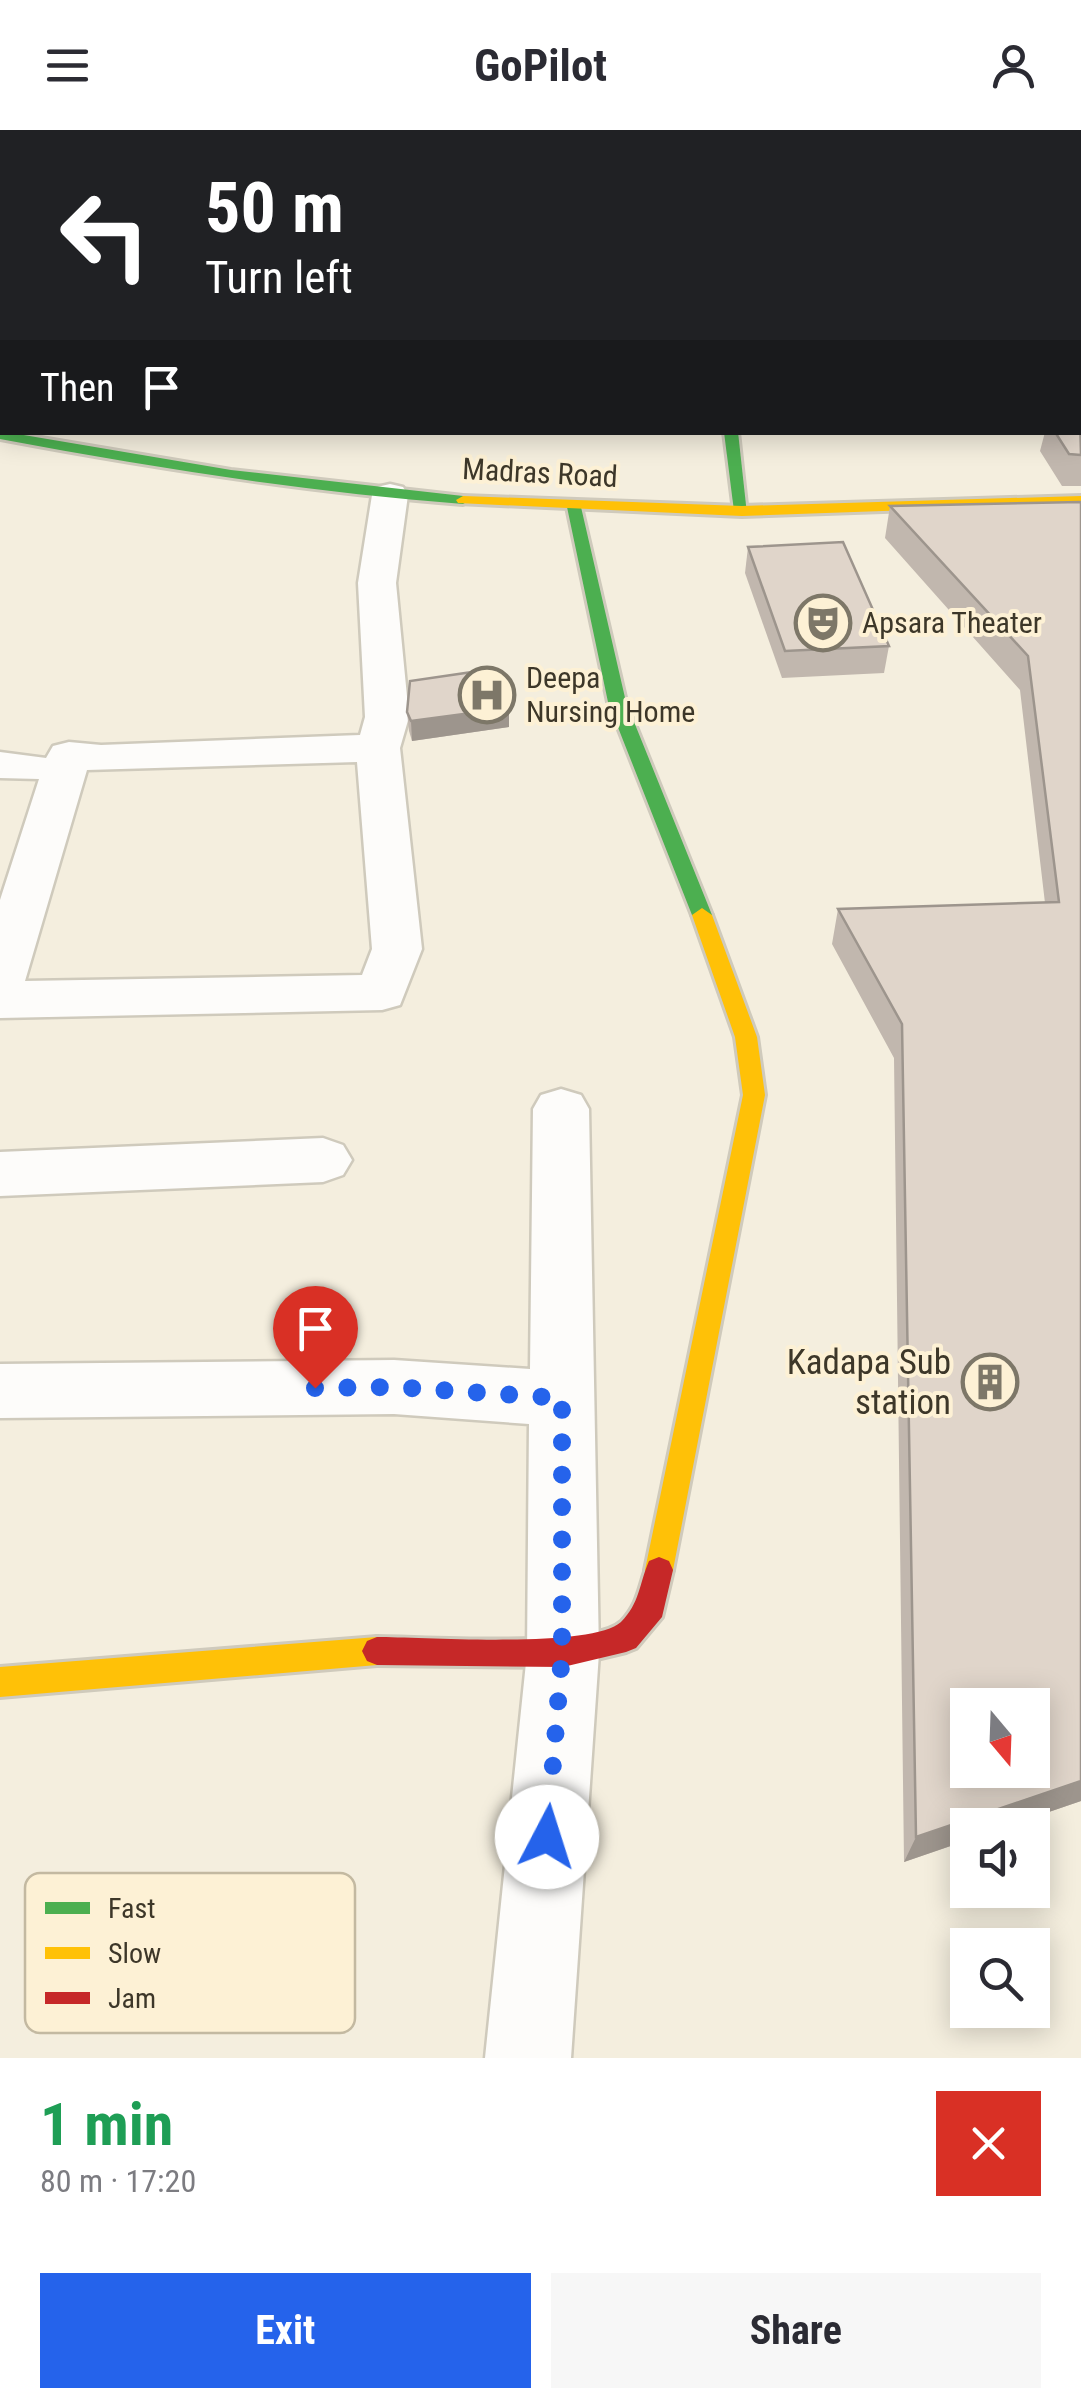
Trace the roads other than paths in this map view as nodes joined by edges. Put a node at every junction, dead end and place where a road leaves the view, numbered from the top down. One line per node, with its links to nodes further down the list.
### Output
1 (90, 435): 6 (main road)
2 (731, 435): 8 (main road)
3 (0, 436): 5 (main road, Madras Road)
4 (1081, 484): 8 (main road)
5 (390, 494): 9 (main road, Madras Road); 10 (street)
6 (703, 495): 8 (main road); 9 (main road, Madras Road)
7 (1081, 500): 8 (main road)
8 (741, 503)
9 (574, 507): 19 (main road)
10 (378, 748): 11 (street); 13 (street)
11 (15, 875): 12 (street)
12 (0, 980)
13 (0, 1000)
14 (561, 1109): 18 (street)
15 (324, 1160): 16 (street)
16 (0, 1174)
17 (0, 1391): 18 (street)
18 (562, 1398): 19 (street)
19 (562, 1654): 20 (main road); 21 (street)
20 (0, 1682)
21 (528, 2058)

